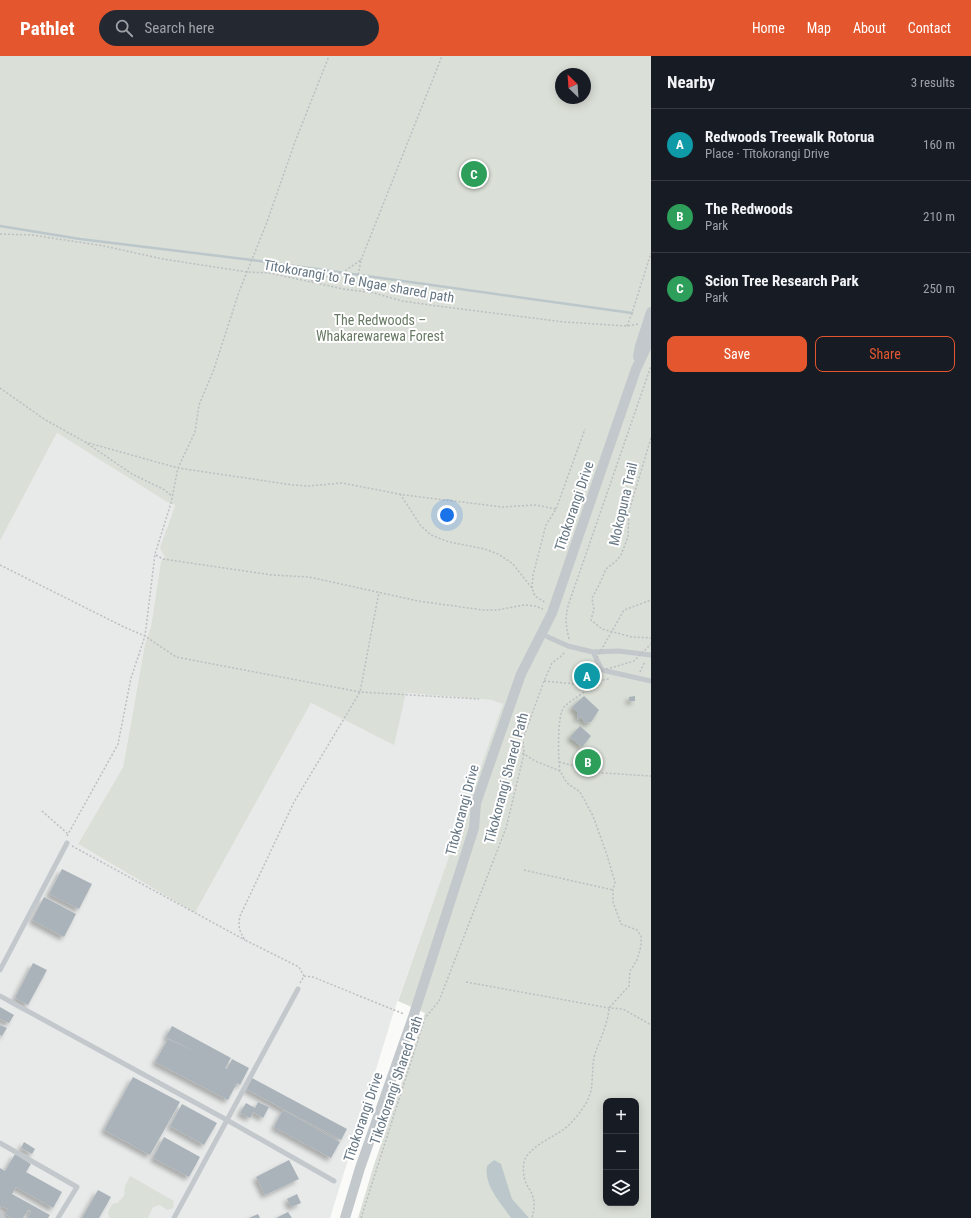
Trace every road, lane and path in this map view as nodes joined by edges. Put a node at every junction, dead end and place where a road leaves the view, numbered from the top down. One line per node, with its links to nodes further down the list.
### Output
1 (329, 56): 6 (path)
2 (442, 56): 5 (path)
3 (0, 234): 6 (path, Tītokorangi to Te Ngae shared path)
4 (651, 254): 11 (path)
5 (361, 260): 7 (path); 8 (path)
6 (247, 272): 7 (path, Tītokorangi to Te Ngae shared path); 19 (path)
7 (309, 281): 8 (path, Tītokorangi to Te Ngae shared path)
8 (364, 292): 11 (path, Tītokorangi to Te Ngae shared path)
9 (651, 312): 14 (street, Tītokorangi Drive)
10 (639, 324): 11 (path, Tītokorangi to Te Ngae shared path)
11 (627, 326)
12 (651, 334): 14 (street, Tītokorangi Drive)
13 (651, 366): 33 (path)
14 (636, 369): 28 (street, Tītokorangi Drive)
15 (0, 388): 18 (path)
16 (584, 429): 22 (path)
17 (651, 438): 31 (path, Mokopuna Trail)
18 (85, 442): 19 (path); 21 (path)
19 (178, 468): 20 (path); 21 (path)
20 (400, 494): 22 (path); 25 (path)
21 (172, 496): 23 (path)
22 (556, 509): 25 (path)
23 (155, 554): 26 (path); 30 (path)
24 (0, 565): 30 (path)
25 (532, 588): 28 (path)
26 (379, 592): 28 (path); 44 (path)
27 (651, 600): 36 (path, bridge)
28 (553, 610): 29 (street, Tītokorangi Drive)
29 (542, 633): 33 (lane); 71 (street, Tītokorangi Drive)
30 (145, 636): 44 (path); 52 (path)
31 (651, 638)
32 (651, 644): 36 (path, bridge)
33 (568, 646): 34 (lane); 40 (path, Tikokorangi Shared Path)
34 (593, 652): 35 (lane); 39 (lane)
35 (649, 655): 39 (path)
36 (587, 676): 37 (path, bridge)
37 (591, 676): 42 (path); 43 (path)
38 (613, 678): 43 (path)
39 (637, 679): 41 (lane)
40 (544, 681): 42 (path); 47 (path, Tikokorangi Shared Path)
41 (651, 682)
42 (576, 684): 43 (path)
43 (594, 686): 48 (path)
44 (360, 692): 45 (path); 56 (path)
45 (479, 699)
46 (511, 749): 47 (path)
47 (524, 754): 49 (path); 72 (path, Tikokorangi Shared Path)
48 (559, 762): 49 (path); 50 (path)
49 (560, 771): 55 (path)
50 (651, 776)
51 (42, 811): 52 (path)
52 (68, 834): 53 (path)
53 (67, 843): 56 (path); 57 (lane)
54 (524, 870): 55 (path)
55 (613, 890): 61 (path)
56 (245, 940): 62 (path)
57 (0, 970)
58 (466, 982): 61 (path)
59 (298, 989): 64 (lane)
60 (0, 996): 64 (lane)
61 (608, 1008): 63 (path); 73 (path)
62 (394, 1011)
63 (651, 1025)
64 (227, 1120): 66 (lane); 68 (lane)
65 (0, 1143): 70 (lane)
66 (334, 1181)
67 (0, 1214): 69 (lane)
68 (176, 1217)
69 (2, 1218)
70 (58, 1218)
71 (345, 1218)
72 (361, 1218)
73 (532, 1218)

